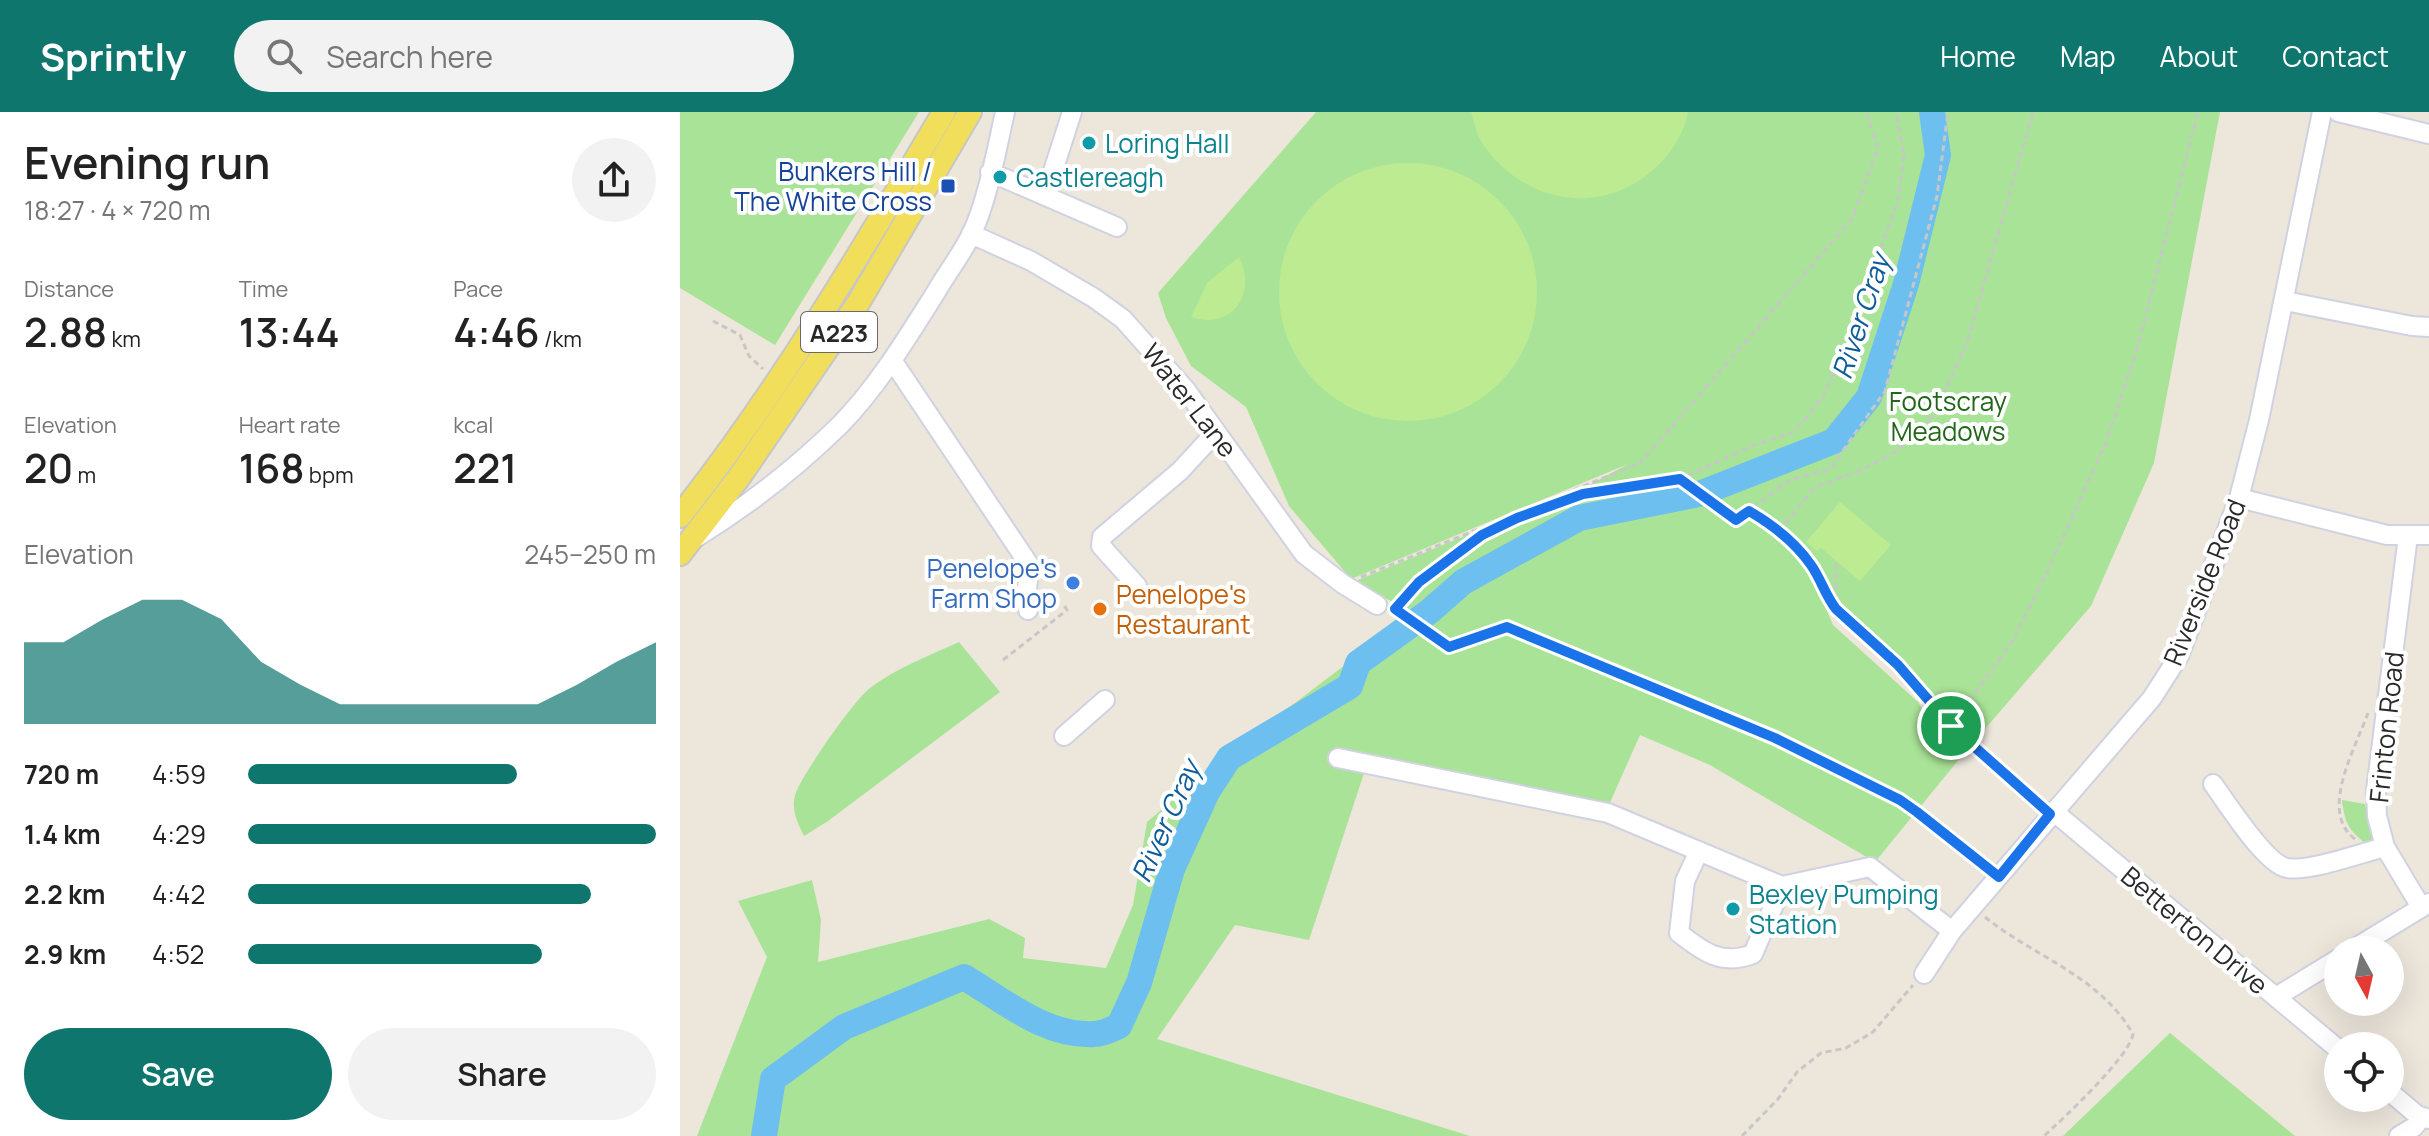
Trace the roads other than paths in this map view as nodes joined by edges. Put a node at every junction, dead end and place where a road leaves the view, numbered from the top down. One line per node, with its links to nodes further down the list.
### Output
1 (944, 112): 17 (main road, A223)
2 (970, 112): 20 (main road, A223)
3 (1072, 112): 9 (street)
4 (2322, 112): 12 (street, Riverside Road)
5 (2338, 112): 7 (street)
6 (1003, 118): 8 (street)
7 (2429, 134)
8 (990, 172): 9 (street); 11 (street)
9 (1045, 196): 10 (street)
10 (1117, 227)
11 (971, 234): 14 (street); 15 (street, Water Lane)
12 (2285, 301): 13 (street); 16 (street, Riverside Road)
13 (2429, 327)
14 (892, 360): 20 (street); 23 (street)
15 (1216, 432): 21 (street); 22 (street, Water Lane)
16 (2239, 498): 19 (street); 28 (street, Riverside Road)
17 (680, 516)
18 (2429, 535): 19 (street)
19 (2408, 536): 29 (street, Frinton Road)
20 (685, 547)
21 (1137, 586)
22 (1386, 607)
23 (1028, 610)
24 (1105, 700): 25 (street)
25 (1064, 736)
26 (1338, 758): 30 (street)
27 (2213, 784): 29 (street)
28 (2052, 813): 33 (street, Riverside Road); 37 (street, Betterton Drive)
29 (2377, 849): 32 (street, Frinton Road)
30 (1699, 851): 31 (street); 31 (street)
31 (1782, 886): 33 (street)
32 (2425, 905): 34 (street)
33 (1952, 931): 36 (street, Riverside Road)
34 (2375, 936)
35 (2324, 968): 37 (street)
36 (1924, 974)
37 (2276, 997): 38 (street, Betterton Drive)
38 (2324, 1037)
39 (2404, 1102): 40 (street)
40 (2426, 1118): 41 (street)
41 (2399, 1136)

